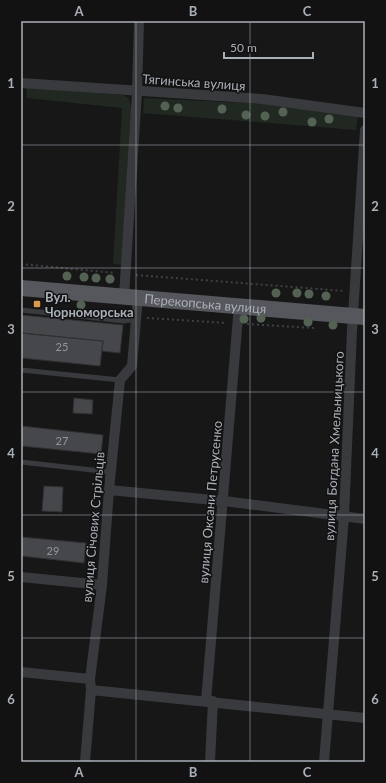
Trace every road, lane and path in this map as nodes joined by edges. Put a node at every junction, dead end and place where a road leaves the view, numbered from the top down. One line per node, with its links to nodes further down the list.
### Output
1 (139, 21): 3 (street)
2 (21, 83): 3 (street, Тягинська вулиця)
3 (137, 92): 4 (street, Тягинська вулиця); 7 (street)
4 (365, 113)
5 (365, 130): 9 (street, вулиця Богдана Хмельницького)
6 (21, 264): 7 (path)
7 (126, 274): 9 (path); 10 (street)
8 (21, 288): 10 (main road, Перекопська вулиця)
9 (355, 292): 13 (street, вулиця Богдана Хмельницького)
10 (131, 297): 11 (main road, Перекопська вулиця); 14 (street)
11 (239, 305): 13 (main road, Перекопська вулиця); 15 (street, вулиця Оксани Петрусенко)
12 (21, 310): 14 (lane)
13 (359, 316): 23 (street, вулиця Богдана Хмельницького)
14 (136, 319): 15 (path); 18 (street)
15 (237, 324): 16 (path); 22 (street, вулиця Оксани Петрусенко)
16 (322, 328)
17 (21, 370): 18 (lane)
18 (120, 380): 20 (street, вулиця Січових Стрільців)
19 (21, 462): 20 (lane)
20 (110, 472): 21 (street, вулиця Січових Стрільців)
21 (109, 490): 22 (street); 26 (street, вулиця Січових Стрільців)
22 (224, 501): 23 (street); 30 (street, вулиця Оксани Петрусенко)
23 (344, 517): 24 (street); 31 (street, вулиця Богдана Хмельницького)
24 (365, 519)
25 (21, 577): 26 (street)
26 (102, 585): 28 (street, вулиця Січових Стрільців)
27 (21, 672): 28 (street)
28 (90, 679): 29 (street, вулиця Січових Стрільців)
29 (91, 690): 30 (street); 33 (street, вулиця Січових Стрільців)
30 (210, 701): 31 (street); 34 (street, вулиця Оксани Петрусенко)
31 (328, 715): 32 (street); 35 (street, вулиця Богдана Хмельницького)
32 (365, 718)
33 (85, 762)
34 (210, 762)
35 (324, 762)

